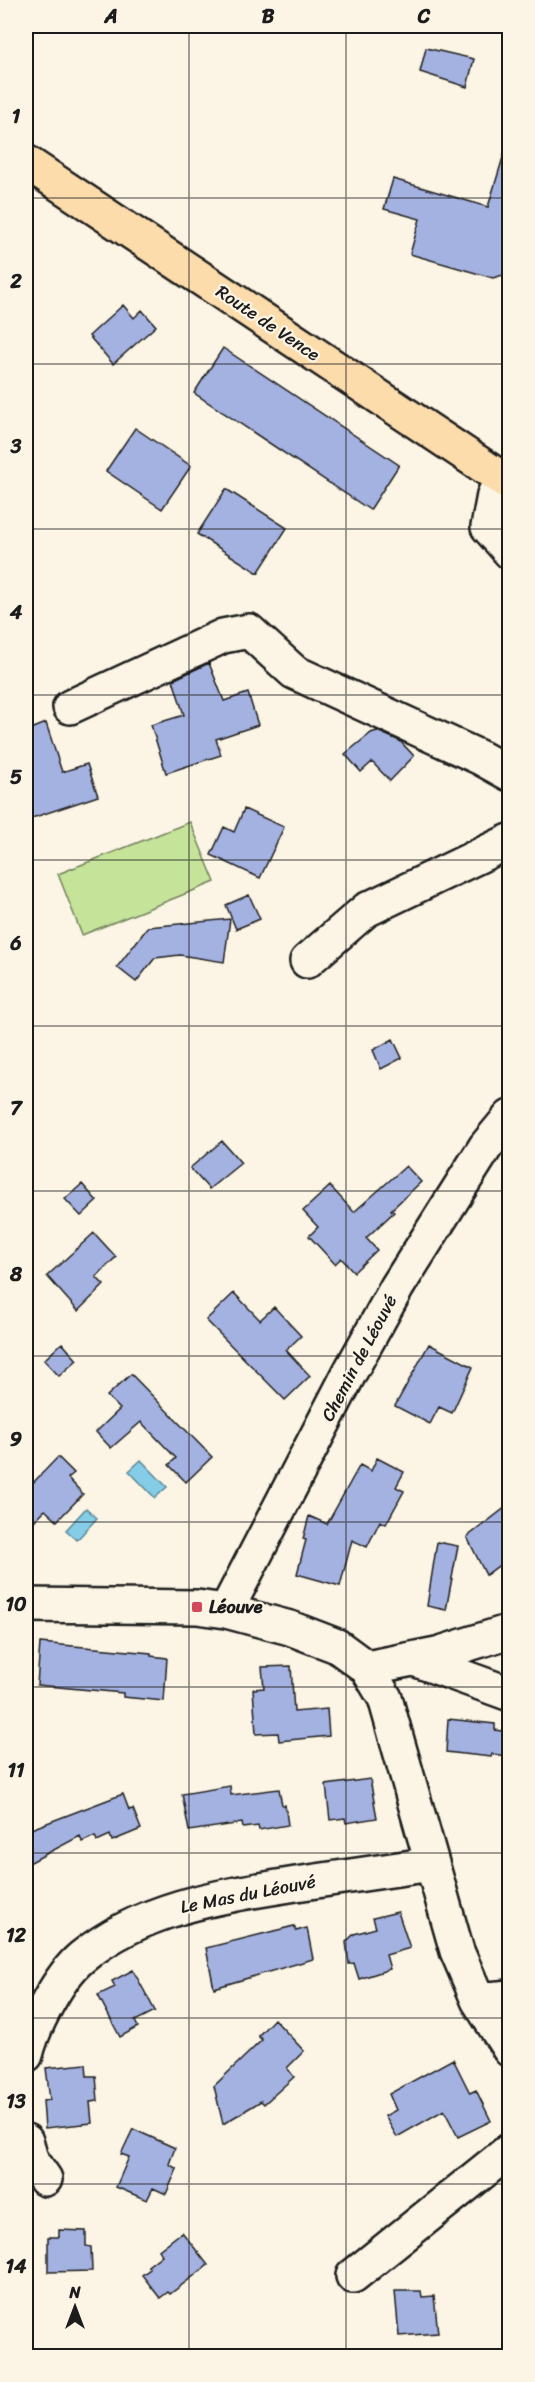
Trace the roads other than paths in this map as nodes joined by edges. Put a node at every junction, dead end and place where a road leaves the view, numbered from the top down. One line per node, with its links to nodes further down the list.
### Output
1 (26, 162): 2 (main road, Route de Vence)
2 (506, 481): 3 (street)
3 (510, 552)
4 (70, 706): 5 (street)
5 (510, 774)
6 (510, 841): 7 (street)
7 (307, 961)
8 (510, 1117): 10 (street, Chemin de Léouvé)
9 (26, 1605): 10 (street)
10 (226, 1611): 13 (street)
11 (510, 1631): 12 (street)
12 (414, 1659): 13 (street); 14 (street)
13 (367, 1668): 15 (street)
14 (510, 1694)
15 (432, 1864): 16 (street); 18 (street, Le Mas du Léouvé)
16 (494, 1998): 17 (street)
17 (510, 2050)
18 (26, 2055)
19 (26, 2141): 21 (street)
20 (510, 2150): 22 (street)
21 (45, 2179)
22 (353, 2276)

